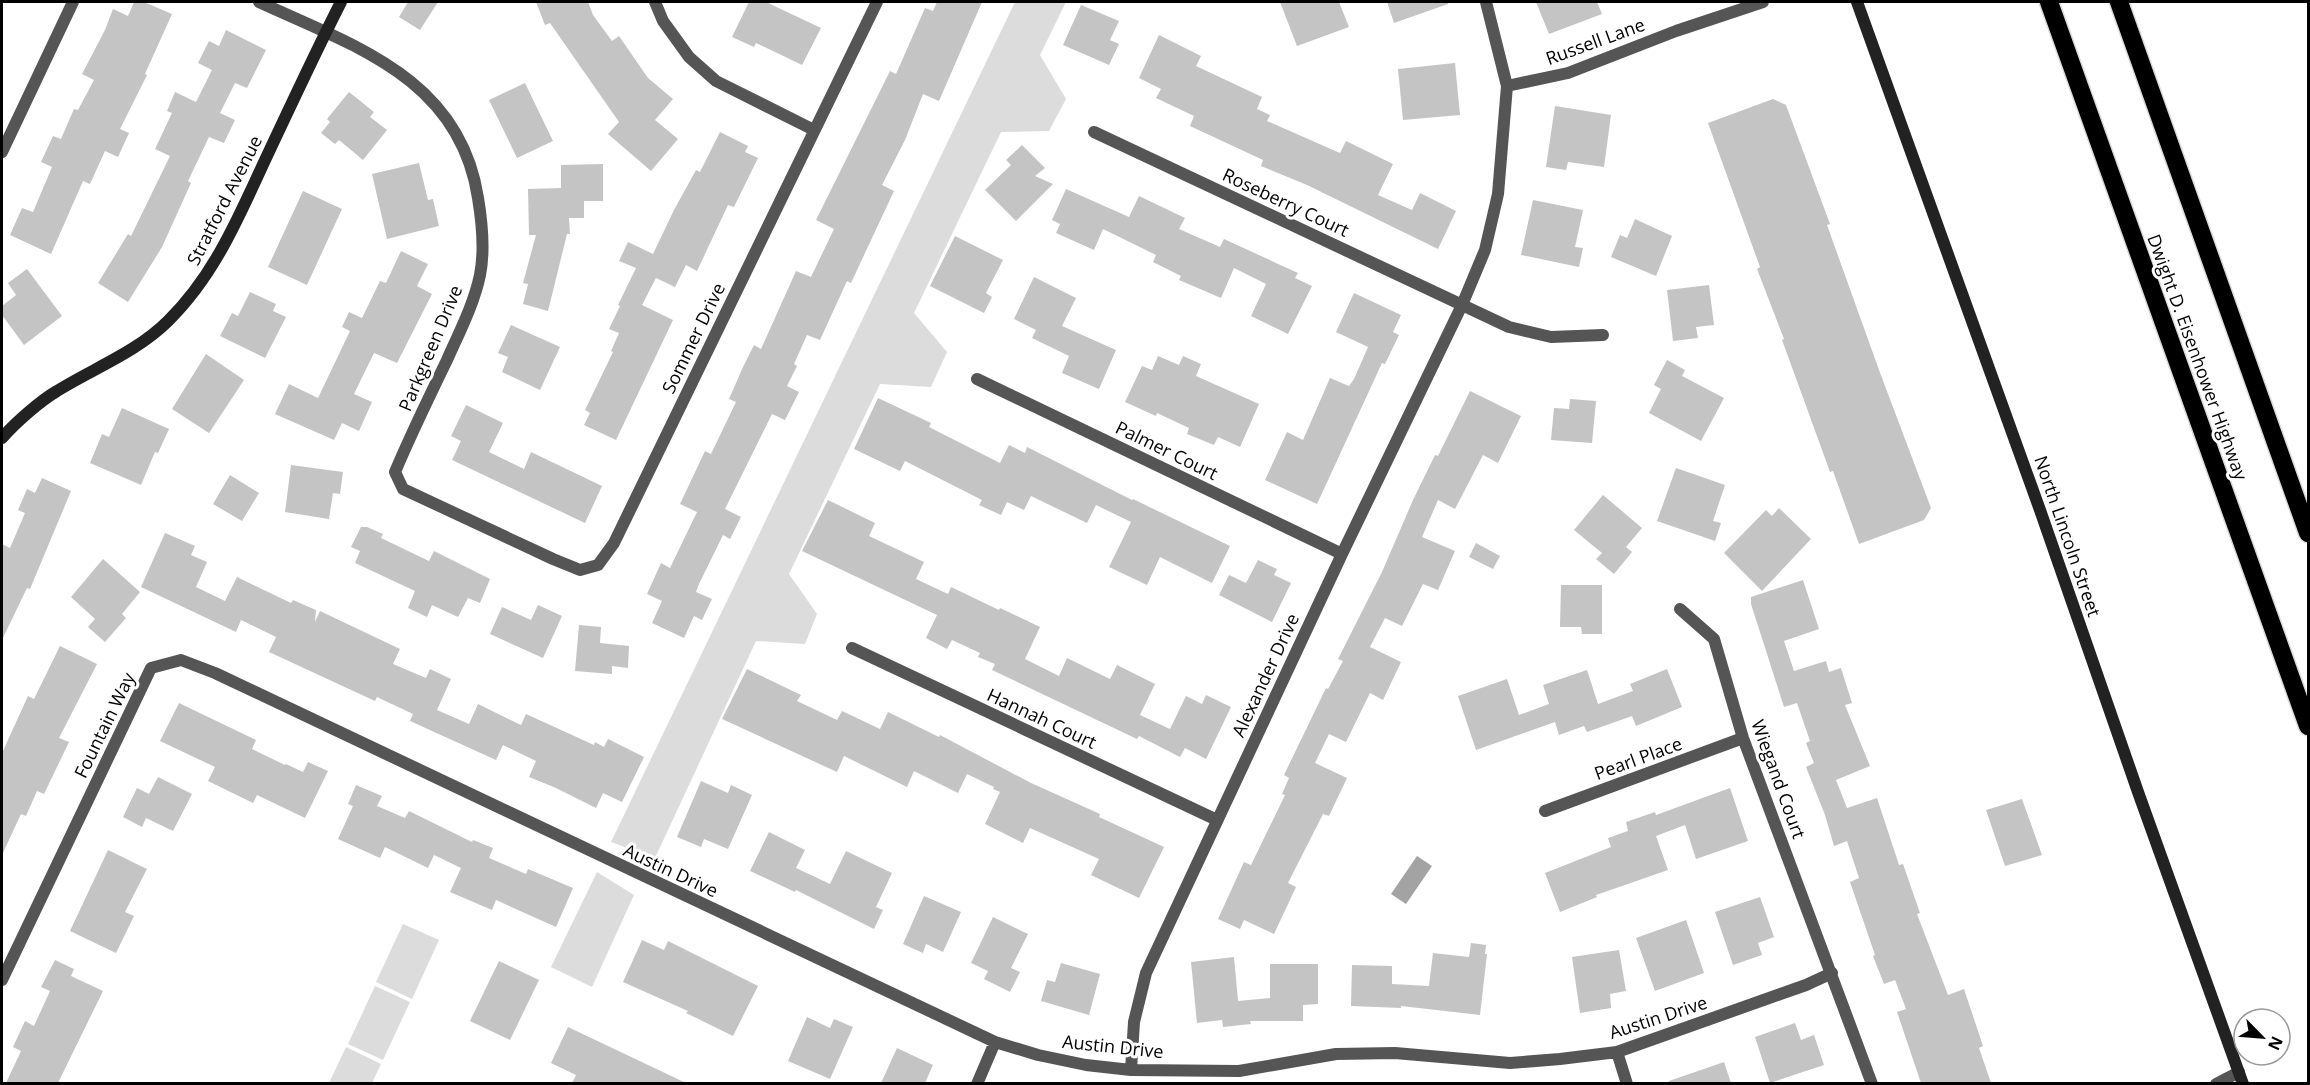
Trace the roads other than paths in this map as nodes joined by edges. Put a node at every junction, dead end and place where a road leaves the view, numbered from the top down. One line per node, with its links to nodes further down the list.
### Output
1 (73, 2): 15 (street)
2 (259, 2): 11 (street, Parkgreen Drive)
3 (341, 2): 11 (street, Stratford Avenue)
4 (655, 2): 13 (street)
5 (877, 2): 13 (street, Sommer Drive)
6 (1486, 2): 12 (street, Alexander Drive)
7 (1763, 2): 12 (street, Russell Lane)
8 (1857, 2): 35 (street, North Lincoln Street)
9 (2049, 2): 25 (highway, Dwight D. Eisenhower Highway)
10 (2119, 2): 21 (highway)
11 (325, 32): 19 (street, Stratford Avenue); 20 (street, Parkgreen Drive)
12 (1507, 86): 16 (street, Alexander Drive)
13 (814, 130): 20 (street, Sommer Drive)
14 (1094, 132): 16 (street, Roseberry Court)
15 (2, 152)
16 (1462, 305): 17 (street, Roseberry Court); 22 (street, Alexander Drive)
17 (1603, 335)
18 (977, 379): 22 (street, Palmer Court)
19 (2, 438)
20 (473, 520)
21 (2308, 532)
22 (1342, 554): 29 (street, Alexander Drive)
23 (1680, 609): 26 (street, Wiegand Court)
24 (852, 648): 29 (street, Hannah Court)
25 (2308, 726)
26 (1743, 738): 28 (street, Pearl Place); 30 (street, Wiegand Court)
27 (435, 779): 31 (street, Fountain Way); 32 (street, Austin Drive)
28 (1545, 811)
29 (1217, 820): 34 (street, Alexander Drive)
30 (1832, 973): 33 (street, Austin Drive); 38 (street, Wiegand Court)
31 (2, 980)
32 (995, 1042): 34 (street, Austin Drive); 36 (street)
33 (1617, 1052): 34 (street, Austin Drive); 37 (street)
34 (1131, 1070)
35 (2241, 1078): 39 (street)
36 (977, 1083)
37 (1628, 1083)
38 (1872, 1083)
39 (2216, 1083)

